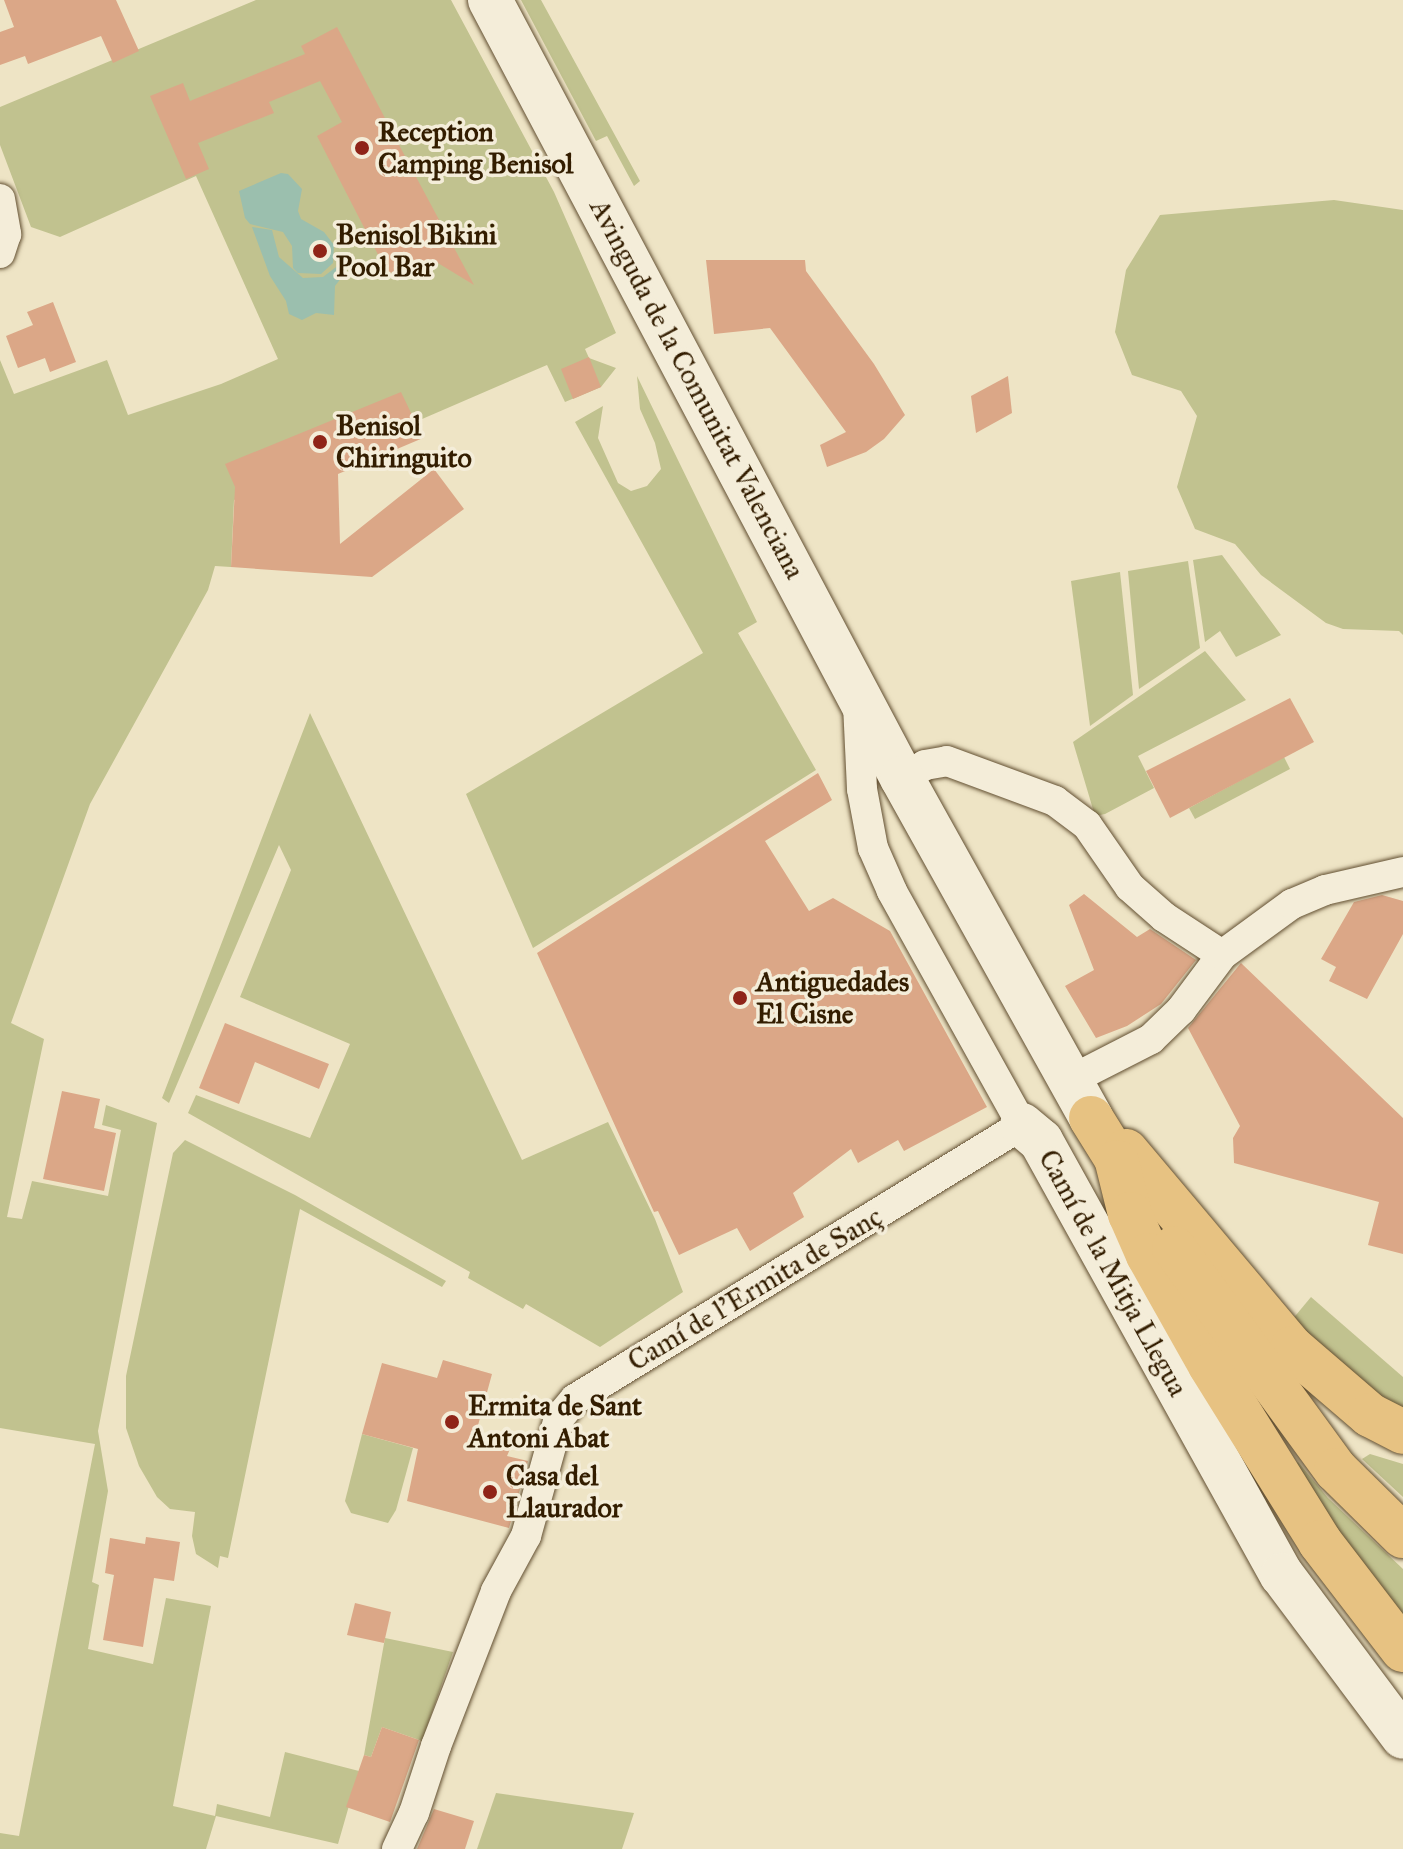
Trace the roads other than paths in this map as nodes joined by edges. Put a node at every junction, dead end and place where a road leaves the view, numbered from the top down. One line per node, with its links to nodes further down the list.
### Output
1 (490, 0): 4 (main road, Avinguda de la Comunitat Valenciana)
2 (0, 199): 3 (street)
3 (0, 253)
4 (858, 695): 5 (main road, Avinguda de la Comunitat Valenciana); 10 (street, Camí de la Mitja Llegua)
5 (902, 778): 7 (street); 8 (main road, Avinguda de la Comunitat Valenciana)
6 (1403, 872): 7 (street)
7 (1222, 955): 8 (street)
8 (1069, 1081): 9 (main road, Avinguda de la Comunitat Valenciana)
9 (1091, 1118): 11 (highway); 12 (highway)
10 (1022, 1125): 15 (main road, Camí de la Mitja Llegua); 16 (street, Camí de l'Ermita de Sanç)
11 (1117, 1162): 13 (highway); 14 (highway)
12 (1403, 1432)
13 (1403, 1536)
14 (1403, 1650)
15 (1403, 1737)
16 (397, 1849)

